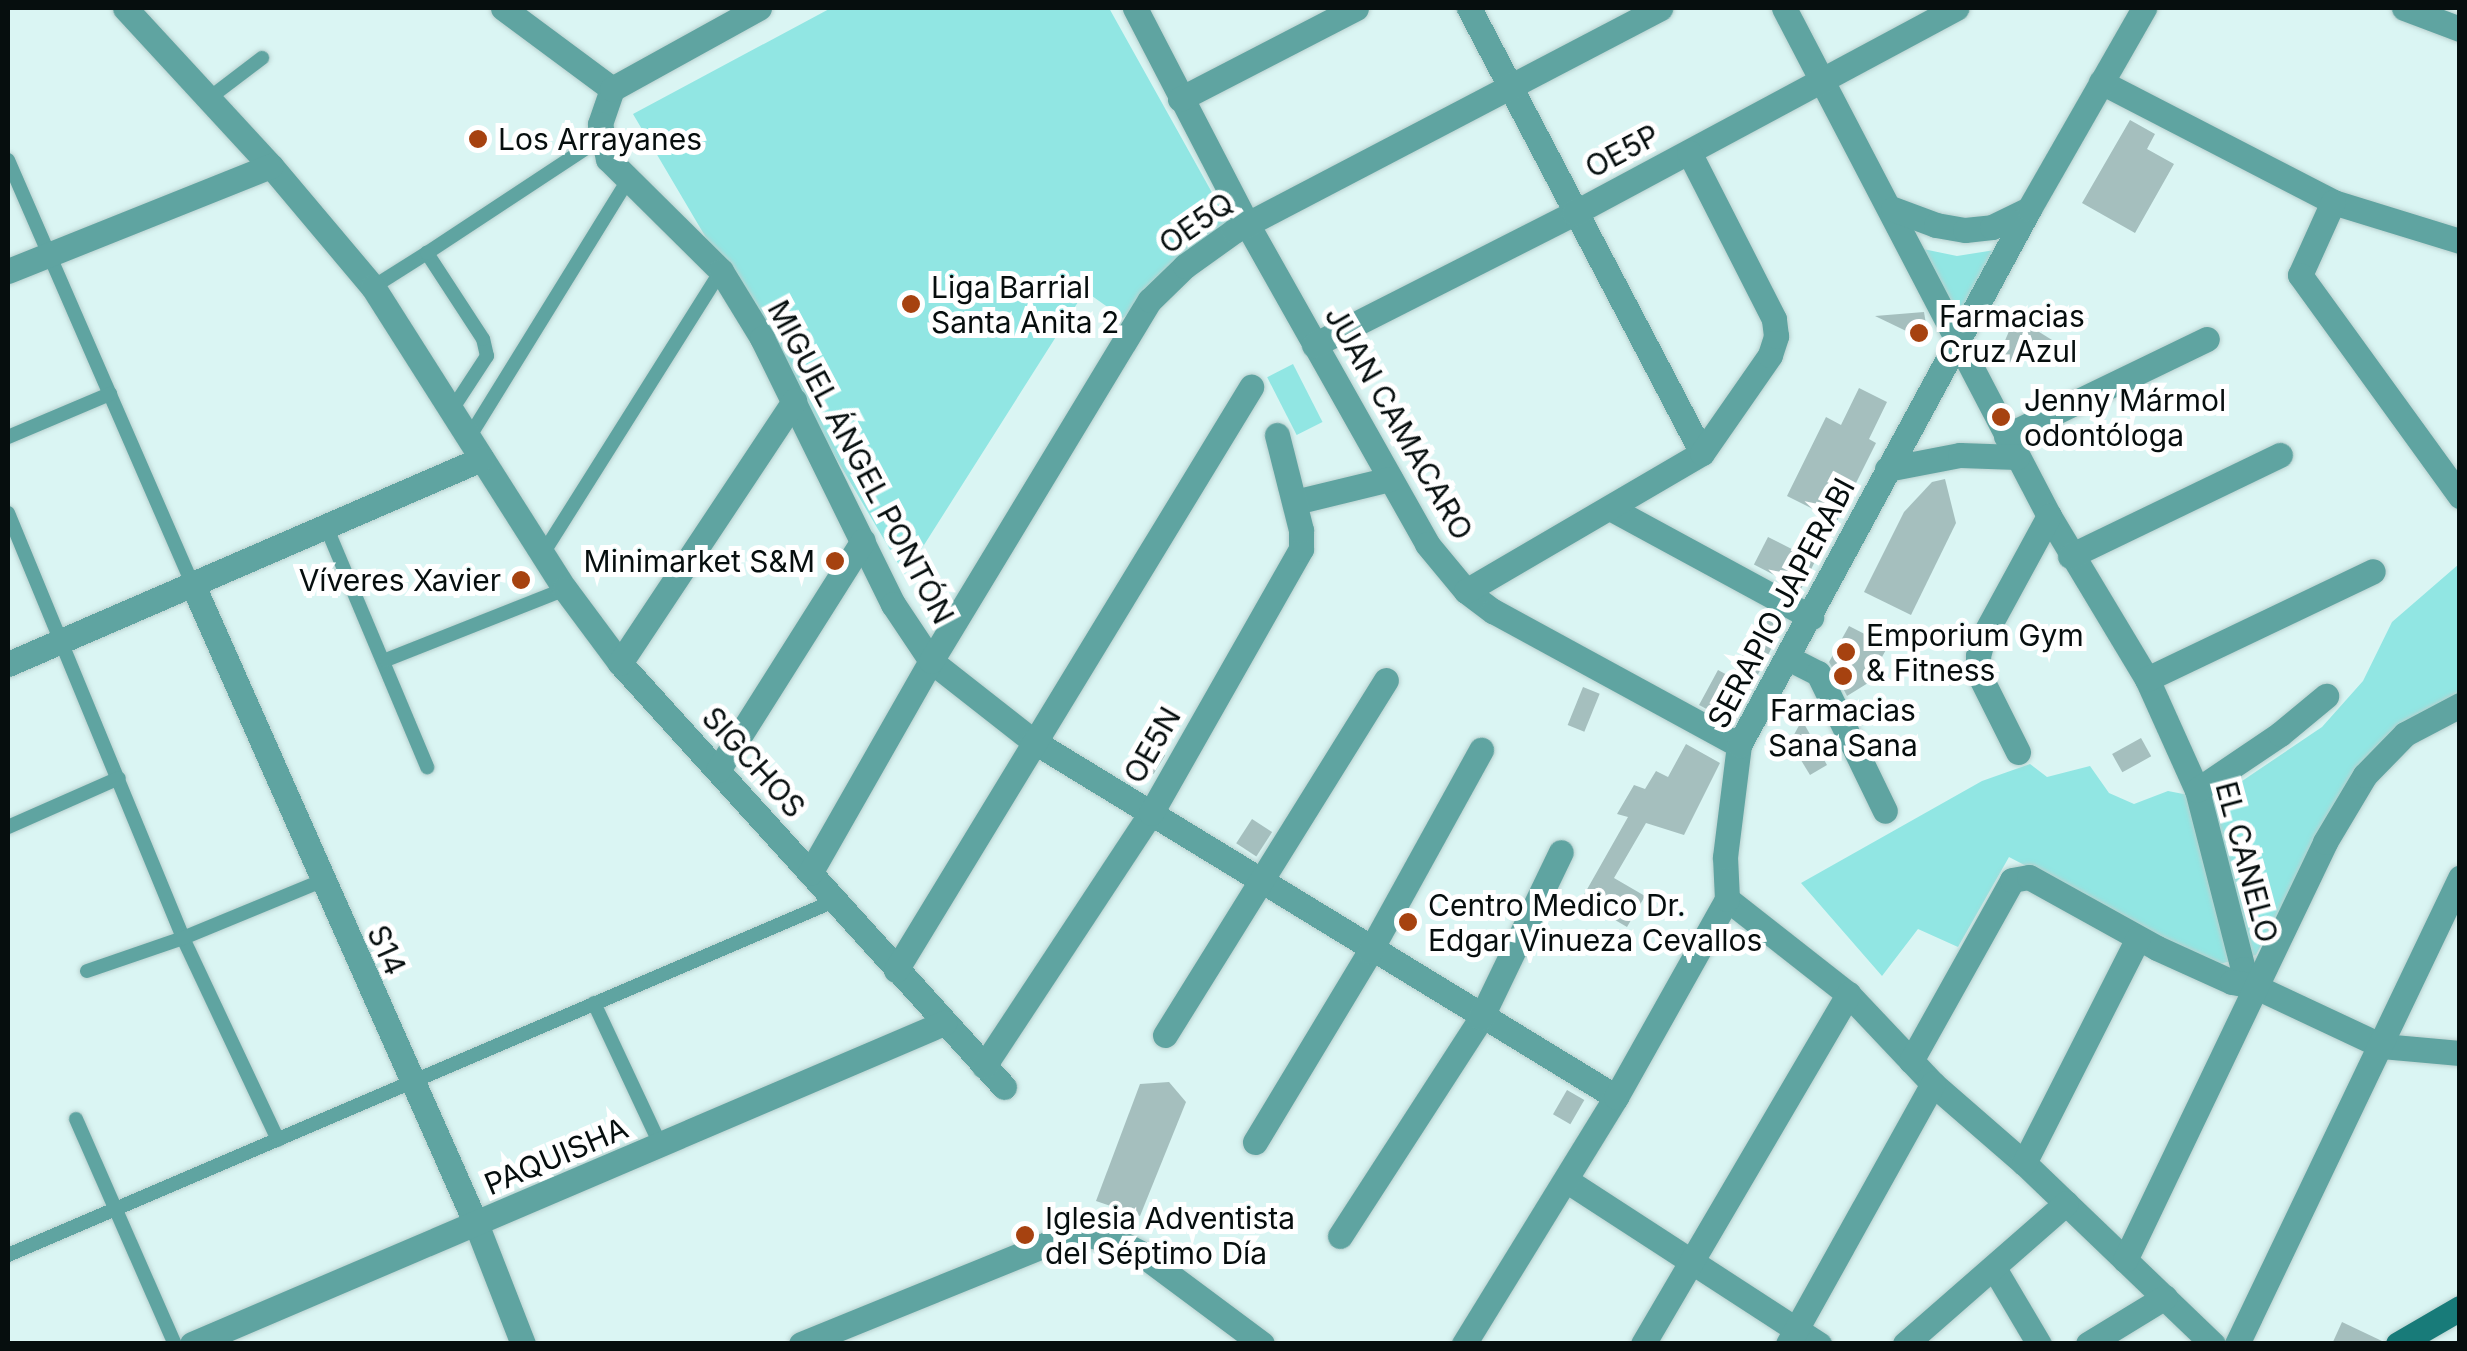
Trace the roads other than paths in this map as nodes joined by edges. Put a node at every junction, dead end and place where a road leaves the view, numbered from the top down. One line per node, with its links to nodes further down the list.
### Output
1 (125, 8): 19 (street, SIGCHOS)
2 (503, 8): 17 (street)
3 (758, 8): 17 (street)
4 (1135, 8): 18 (street, JUAN CAMACARO)
5 (1356, 8): 18 (street)
6 (1470, 8): 16 (street)
7 (1660, 8): 16 (street, OE5Q)
8 (1784, 8): 14 (street, EL CANELO)
9 (1956, 8): 14 (street, OE5P)
10 (2144, 8): 15 (street, SERAPIO JAPERABI)
11 (2404, 8): 12 (street)
12 (2460, 28)
13 (262, 58): 19 (lane)
14 (1824, 80): 21 (street, OE5P); 26 (street, EL CANELO)
15 (2101, 82): 25 (street); 27 (street, SERAPIO JAPERABI)
16 (1512, 86): 28 (street); 29 (street, OE5Q)
17 (612, 89): 20 (street)
18 (1180, 98): 29 (street, JUAN CAMACARO)
19 (208, 99): 23 (street, SIGCHOS)
20 (603, 137): 24 (street, MIGUEL ÁNGEL PONTÓN); 32 (lane)
21 (1689, 152): 28 (street, OE5P); 47 (street)
22 (8, 160): 31 (lane)
23 (271, 166): 31 (street); 35 (street, SIGCHOS)
24 (627, 182): 34 (street, MIGUEL ÁNGEL PONTÓN); 46 (lane)
25 (2333, 202): 30 (street); 51 (street)
26 (1893, 209): 27 (street); 37 (street, EL CANELO)
27 (2029, 209): 37 (street, SERAPIO JAPERABI)
28 (1574, 213): 38 (street, OE5P); 47 (street)
29 (1248, 224): 38 (street, JUAN CAMACARO); 68 (street, OE5Q)
30 (2460, 241)
31 (50, 252): 33 (street); 40 (lane)
32 (427, 253): 35 (lane); 42 (lane)
33 (8, 271)
34 (720, 271): 41 (street, MIGUEL ÁNGEL PONTÓN); 58 (lane)
35 (374, 287): 42 (street, SIGCHOS)
36 (2206, 339): 45 (street)
37 (1956, 344): 45 (street, EL CANELO); 49 (street, SERAPIO JAPERABI)
38 (1314, 345): 50 (street, JUAN CAMACARO)
39 (1250, 387): 75 (street)
40 (110, 394): 44 (lane); 61 (lane)
41 (794, 401): 57 (street, MIGUEL ÁNGEL PONTÓN); 69 (street)
42 (451, 411): 46 (street, SIGCHOS)
43 (1276, 435): 52 (street, OE5N)
44 (8, 437)
45 (2012, 446): 49 (street); 55 (street, EL CANELO)
46 (474, 449): 56 (street); 58 (street, SIGCHOS)
47 (1702, 453): 53 (street)
48 (2280, 455): 59 (street)
49 (1888, 469): 64 (street, SERAPIO JAPERABI)
50 (1390, 479): 52 (street); 63 (street, JUAN CAMACARO)
51 (2460, 496)
52 (1295, 502): 84 (street, OE5N)
53 (1610, 508): 63 (street); 64 (street)
54 (8, 513): 65 (lane)
55 (2049, 516): 59 (street, EL CANELO); 78 (street)
56 (324, 524): 61 (street); 67 (lane)
57 (863, 542): 68 (street, MIGUEL ÁNGEL PONTÓN); 80 (street)
58 (542, 554): 62 (street, SIGCHOS)
59 (2070, 556): 71 (street, EL CANELO)
60 (2373, 570): 71 (street)
61 (192, 583): 65 (street); 89 (street, S14)
62 (564, 589): 67 (lane); 69 (street, SIGCHOS)
63 (1466, 591): 76 (street, JUAN CAMACARO)
64 (1811, 617): 66 (street, SERAPIO JAPERABI)
65 (61, 642): 70 (street); 81 (lane)
66 (1788, 658): 76 (street, SERAPIO JAPERABI); 83 (street)
67 (386, 660): 79 (lane)
68 (930, 662): 75 (street, MIGUEL ÁNGEL PONTÓN); 87 (street, OE5Q)
69 (620, 663): 80 (street, SIGCHOS)
70 (8, 664)
71 (2147, 679): 82 (street, EL CANELO)
72 (1386, 680): 90 (street)
73 (2326, 696): 82 (street)
74 (2460, 705): 98 (street)
75 (1033, 741): 84 (street, MIGUEL ÁNGEL PONTÓN); 96 (street)
76 (1739, 745): 91 (street, SERAPIO JAPERABI)
77 (1481, 750): 95 (street)
78 (2018, 752)
79 (427, 766)
80 (718, 770): 87 (street, SIGCHOS)
81 (119, 778): 85 (lane); 93 (lane)
82 (2197, 790): 98 (street, EL CANELO)
83 (1884, 810)
84 (1151, 813): 90 (street, MIGUEL ÁNGEL PONTÓN); 107 (street, OE5N)
85 (8, 827)
86 (1560, 852): 101 (street)
87 (810, 872): 92 (street, SIGCHOS)
88 (2460, 878): 104 (street)
89 (321, 881): 93 (lane); 108 (street, S14)
90 (1262, 882): 95 (street, MIGUEL ÁNGEL PONTÓN); 103 (street)
91 (1728, 899): 99 (street); 111 (street)
92 (834, 901): 96 (street, SIGCHOS); 100 (lane)
93 (183, 938): 97 (lane); 113 (lane)
94 (2138, 938): 98 (street); 106 (street); 116 (street)
95 (1370, 950): 101 (street, MIGUEL ÁNGEL PONTÓN); 114 (street)
96 (896, 970): 102 (street, SIGCHOS)
97 (86, 971)
98 (2254, 986): 104 (street, EL CANELO); 124 (street)
99 (1848, 994): 106 (street); 123 (street)
100 (594, 1004): 108 (lane); 115 (lane)
101 (1482, 1018): 111 (street, MIGUEL ÁNGEL PONTÓN); 121 (street)
102 (944, 1023): 107 (street, SIGCHOS); 115 (street, PAQUISHA)
103 (1165, 1035)
104 (2382, 1046): 105 (street, EL CANELO); 141 (street)
105 (2460, 1053)
106 (1911, 1061): 109 (street)
107 (984, 1066): 110 (street, SIGCHOS)
108 (411, 1082): 113 (lane); 120 (street, S14)
109 (1933, 1084): 116 (street); 128 (street)
110 (1004, 1087)
111 (1616, 1097): 117 (street)
112 (76, 1119): 119 (lane)
113 (278, 1140): 119 (lane)
114 (1254, 1142)
115 (660, 1146): 120 (street, PAQUISHA)
116 (2024, 1163): 118 (street)
117 (1566, 1180): 123 (street); 134 (street)
118 (2066, 1203): 124 (street); 125 (street)
119 (115, 1208): 122 (lane); 129 (lane)
120 (476, 1226): 130 (street, PAQUISHA); 131 (street, S14)
121 (1340, 1236)
122 (8, 1255)
123 (1692, 1258): 128 (street); 135 (street)
124 (2126, 1260): 126 (street)
125 (1994, 1268): 137 (street); 138 (street)
126 (2164, 1297): 139 (street); 140 (street)
127 (2460, 1308): 142 (street)
128 (1792, 1335): 136 (street)
129 (175, 1344)
130 (192, 1344)
131 (522, 1344)
132 (801, 1344): 133 (street)
133 (1262, 1344)
134 (1464, 1344)
135 (1643, 1344)
136 (1819, 1344)
137 (1906, 1344)
138 (2039, 1344)
139 (2088, 1344)
140 (2213, 1344)
141 (2237, 1344)
142 (2398, 1344)

